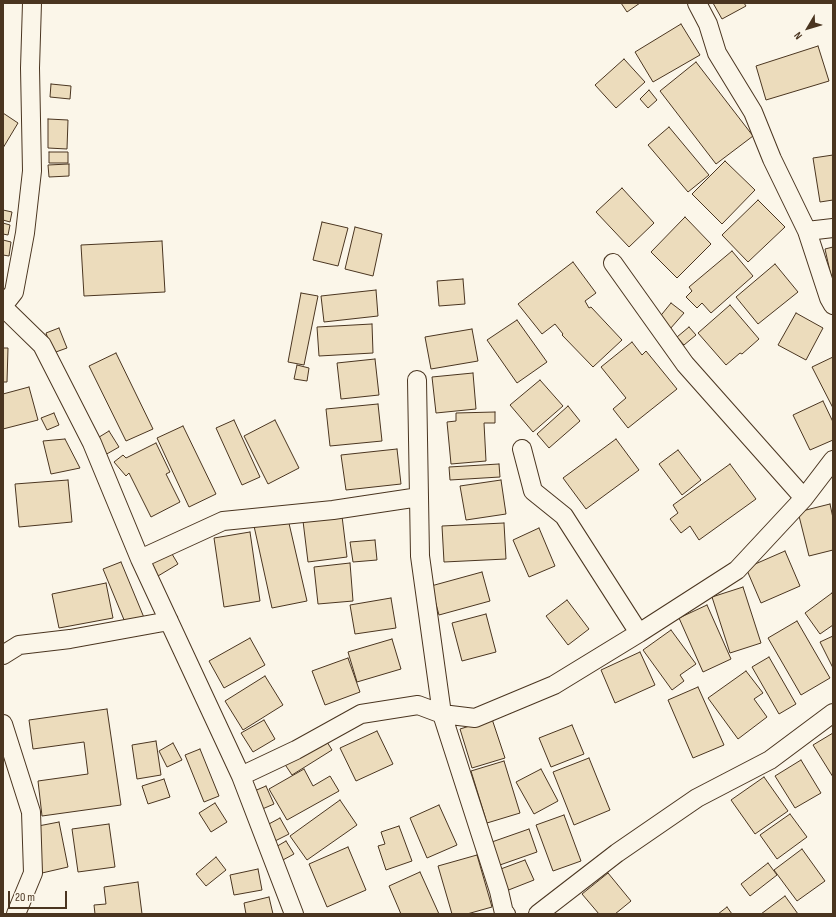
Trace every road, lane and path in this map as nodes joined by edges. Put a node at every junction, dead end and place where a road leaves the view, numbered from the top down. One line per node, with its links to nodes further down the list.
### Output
1 (32, 3): 7 (street)
2 (697, 3): 4 (street)
3 (833, 228): 4 (street)
4 (807, 231): 6 (street)
5 (613, 263): 12 (street)
6 (833, 305)
7 (3, 306): 13 (street)
8 (417, 380): 11 (street)
9 (522, 449): 15 (street)
10 (833, 460): 12 (street)
11 (419, 497): 13 (street); 18 (street)
12 (804, 498): 15 (street)
13 (140, 559): 14 (street)
14 (169, 621): 16 (street); 20 (street)
15 (639, 633): 18 (street)
16 (3, 655)
17 (833, 713): 24 (street)
18 (442, 714): 20 (street); 23 (street)
19 (3, 724): 21 (street)
20 (241, 776): 22 (street)
21 (19, 912)
22 (294, 914)
23 (506, 914)
24 (538, 914)

